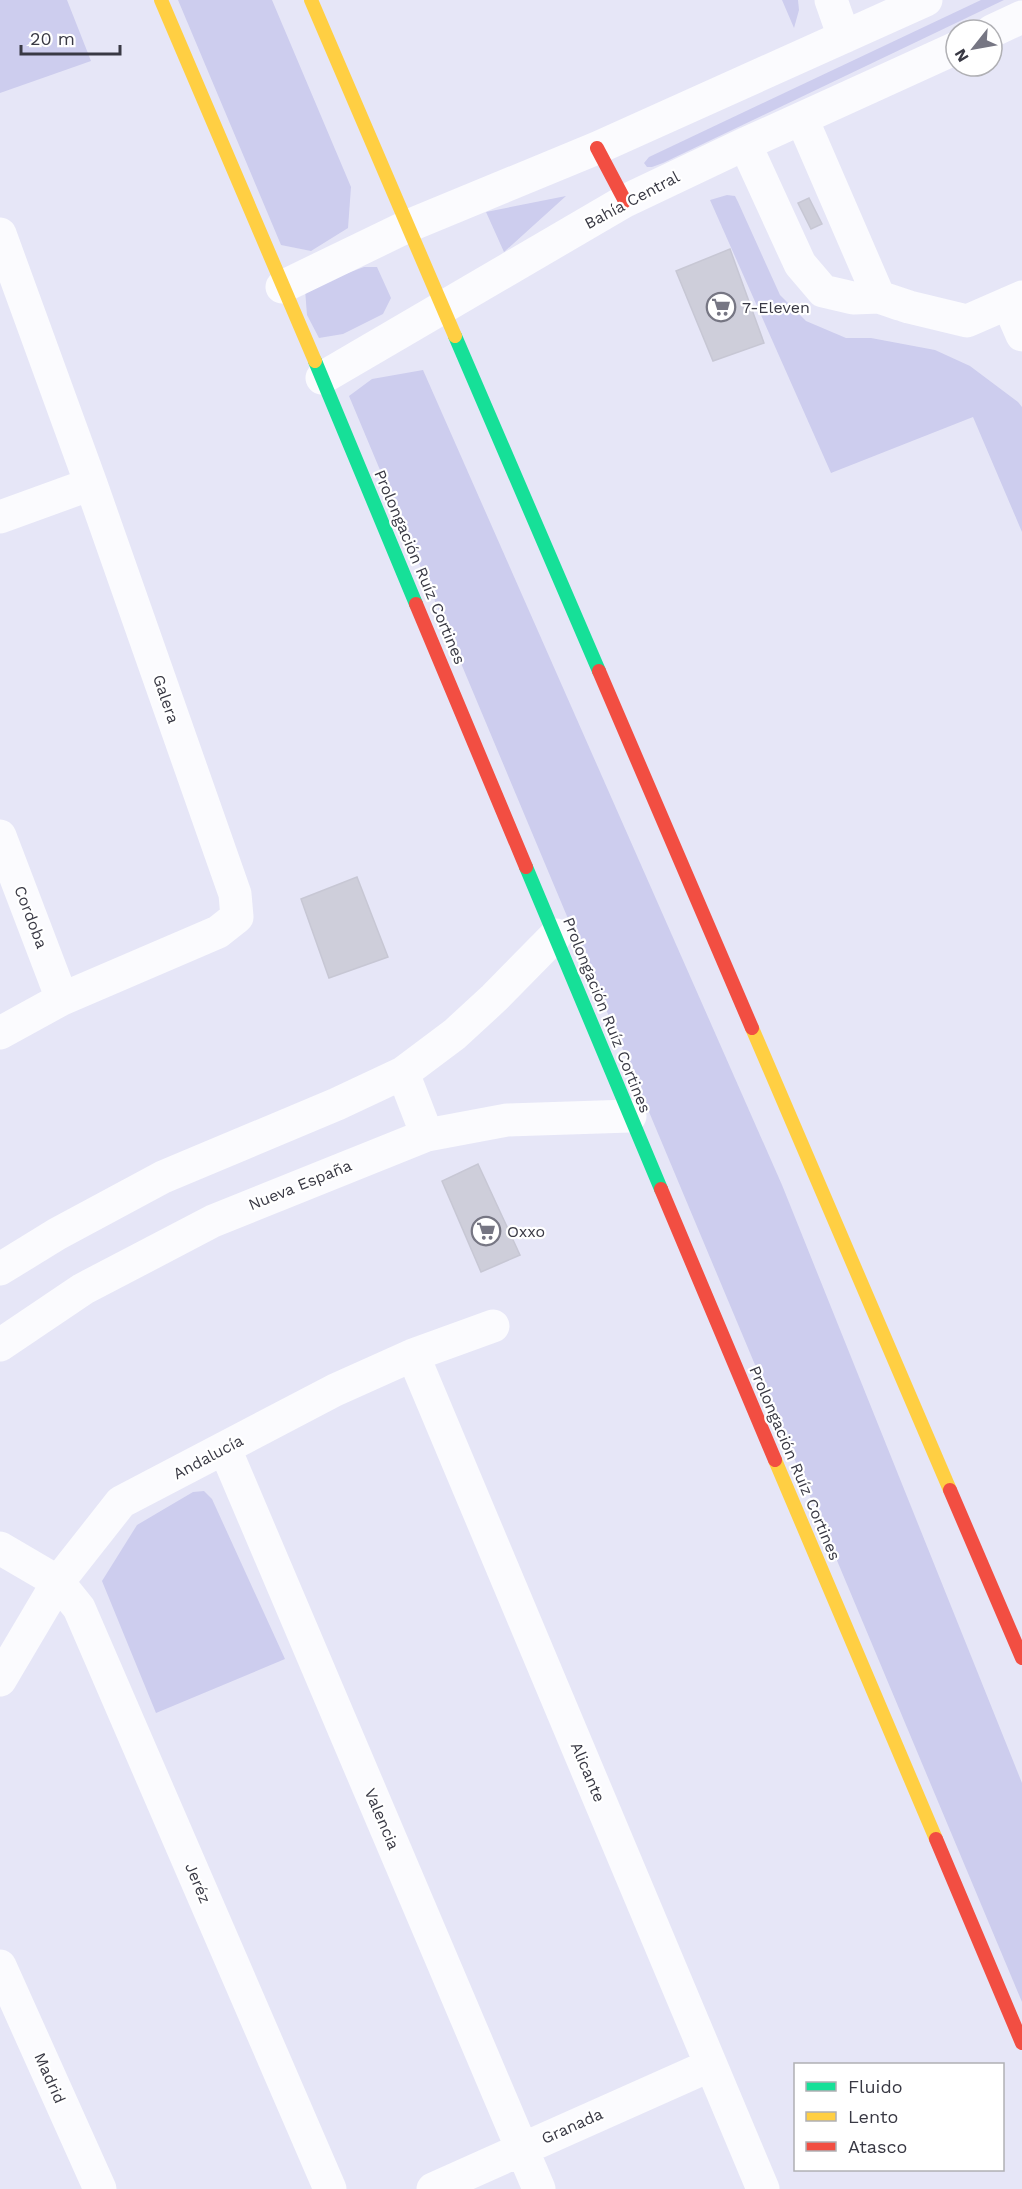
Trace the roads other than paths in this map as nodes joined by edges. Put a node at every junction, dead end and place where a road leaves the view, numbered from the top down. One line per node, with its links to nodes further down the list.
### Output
1 (161, 0): 15 (main road, Prolongación Ruíz Cortines)
2 (311, 0): 13 (main road)
3 (831, 0): 7 (street)
4 (914, 2): 7 (street)
5 (1022, 17): 6 (street)
6 (1004, 25)
7 (844, 37): 11 (street)
8 (944, 54): 9 (street, Bahía Central)
9 (802, 119): 10 (street, Bahía Central); 17 (street)
10 (745, 144): 12 (street, Bahía Central); 17 (street)
11 (597, 147): 12 (main road); 13 (street)
12 (625, 201): 18 (street, Bahía Central)
13 (408, 226): 15 (street); 18 (main road)
14 (0, 234): 21 (street, Galera)
15 (282, 287): 20 (main road, Prolongación Ruíz Cortines)
16 (1015, 300): 17 (street); 19 (street)
17 (894, 302)
18 (443, 308): 20 (street, Bahía Central); 37 (main road)
19 (1022, 335)
20 (322, 378): 24 (main road, Prolongación Ruíz Cortines)
21 (91, 484): 22 (street); 25 (street, Galera)
22 (0, 517)
23 (0, 836): 25 (street, Cordoba)
24 (556, 935): 27 (street); 28 (main road, Prolongación Ruíz Cortines)
25 (62, 999): 26 (street, Galera)
26 (0, 1033)
27 (403, 1073): 29 (street); 30 (street)
28 (630, 1116): 29 (street, Nueva España); 40 (main road, Prolongación Ruíz Cortines)
29 (427, 1135): 32 (street, Nueva España)
30 (0, 1269)
31 (493, 1326): 33 (street, Andalucía)
32 (0, 1345)
33 (413, 1355): 34 (street, Andalucía); 41 (street, Alicante)
34 (225, 1449): 36 (street, Andalucía); 42 (street, Valencia)
35 (0, 1548): 36 (street)
36 (58, 1582): 38 (street, Andalucía); 44 (street, Jeréz)
37 (1022, 1658)
38 (0, 1680)
39 (0, 1966): 43 (street, Madrid)
40 (1022, 2043)
41 (711, 2065): 42 (street, Granada); 47 (street, Alicante)
42 (521, 2149): 45 (street, Granada); 46 (street, Valencia)
43 (100, 2189)
44 (330, 2189)
45 (433, 2189)
46 (538, 2189)
47 (763, 2189)

